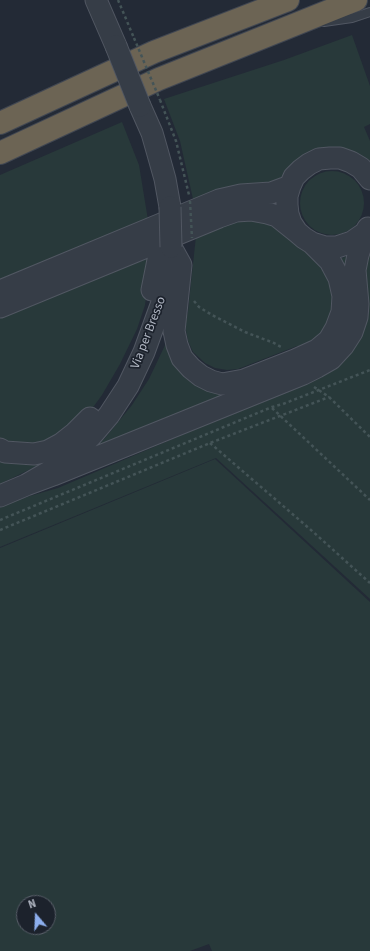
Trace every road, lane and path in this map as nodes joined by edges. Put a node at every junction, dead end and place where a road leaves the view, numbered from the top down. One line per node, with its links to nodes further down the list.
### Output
1 (96, 0): 7 (street, Via per Bresso)
2 (118, 0): 7 (path)
3 (288, 0): 9 (highway)
4 (356, 0): 6 (highway)
5 (370, 12): 6 (lane)
6 (294, 25): 10 (highway)
7 (125, 42): 8 (street, Via per Bresso, bridge); 8 (path, bridge)
8 (150, 103): 15 (path, bridge); 16 (street, Via per Bresso, bridge)
9 (0, 123)
10 (0, 153)
11 (367, 172): 12 (street)
12 (290, 186): 14 (street); 17 (street)
13 (367, 229): 14 (street); 29 (street)
14 (305, 237): 16 (street); 19 (street)
15 (192, 238)
16 (171, 247): 28 (street); 29 (street, Via per Bresso)
17 (0, 291)
18 (190, 297): 20 (path)
19 (0, 307)
20 (283, 349)
21 (370, 370): 22 (path)
22 (320, 390): 23 (path); 24 (path)
23 (329, 397): 25 (path); 26 (path)
24 (272, 408): 25 (path); 32 (path)
25 (281, 416): 27 (path); 31 (path)
26 (370, 437)
27 (210, 443): 33 (path); 34 (path)
28 (0, 450)
29 (26, 485): 30 (street, Via per Bresso)
30 (0, 496)
31 (370, 500)
32 (0, 520)
33 (0, 530)
34 (370, 583)

